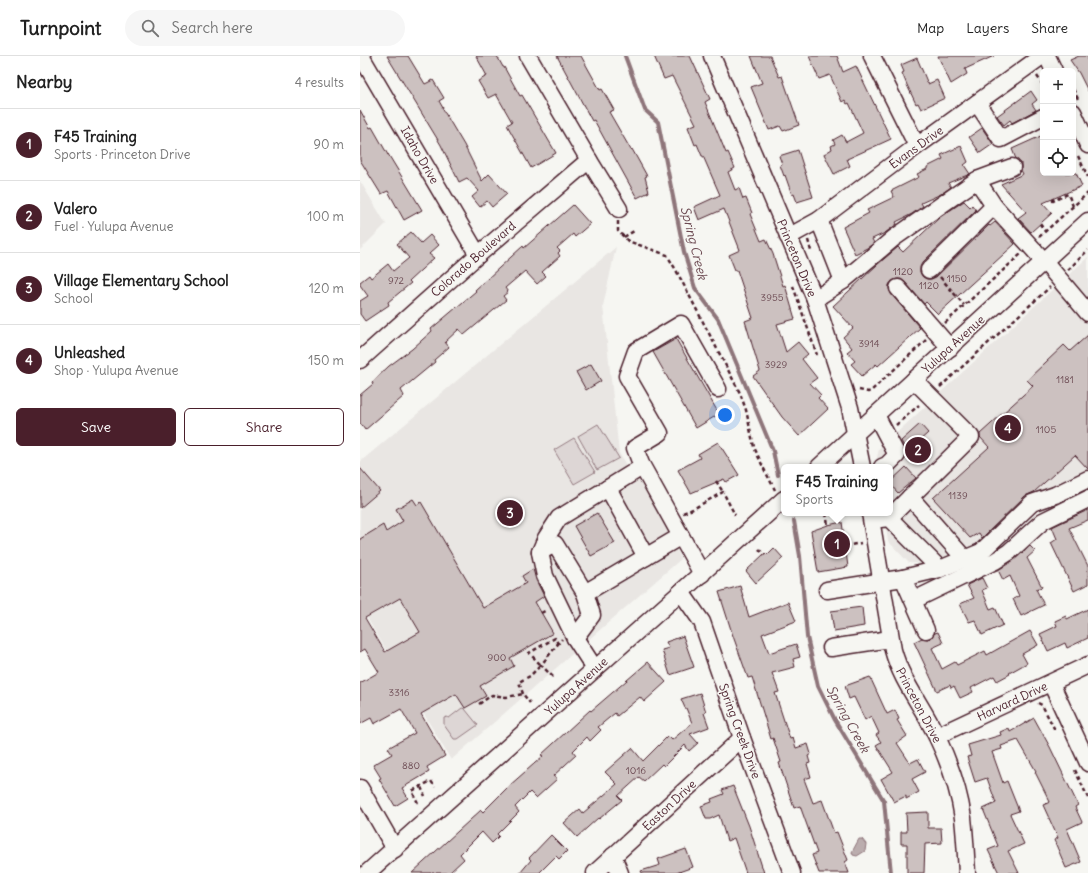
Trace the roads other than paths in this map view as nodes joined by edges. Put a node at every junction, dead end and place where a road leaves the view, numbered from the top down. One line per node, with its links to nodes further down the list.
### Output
1 (361, 56): 19 (street, Idaho Drive)
2 (528, 56): 11 (street)
3 (712, 56): 18 (street, Princeton Drive)
4 (872, 56): 9 (street)
5 (1050, 60): 6 (street, Evans Drive)
6 (977, 103): 8 (street); 9 (street, Evans Drive)
7 (1080, 117): 10 (street)
8 (1040, 119)
9 (917, 146): 16 (street, Evans Drive)
10 (1082, 148)
11 (588, 160): 15 (street); 19 (street, Colorado Boulevard)
12 (1012, 167): 13 (street)
13 (977, 180): 14 (street); 22 (street)
14 (994, 206): 20 (street); 21 (street)
15 (619, 209)
16 (818, 220): 18 (street, Evans Drive); 22 (street)
17 (1088, 221): 20 (street, Yulupa Avenue)
18 (788, 237): 24 (street, Princeton Drive)
19 (478, 255): 27 (street, Colorado Boulevard)
20 (1044, 261): 25 (street); 26 (street, Yulupa Avenue)
21 (931, 269)
22 (843, 281): 24 (street)
23 (898, 288): 26 (street)
24 (815, 299): 31 (street, Princeton Drive)
25 (1088, 312)
26 (950, 348): 28 (street, Yulupa Avenue)
27 (360, 360)
28 (914, 380): 30 (street, Yulupa Avenue); 38 (street)
29 (718, 388): 35 (street)
30 (876, 415): 31 (street, Yulupa Avenue); 34 (street)
31 (855, 434): 32 (street, Yulupa Avenue); 33 (street, Princeton Drive)
32 (822, 464)
33 (861, 464)
34 (889, 464)
35 (642, 467): 37 (street); 44 (street)
36 (1088, 479): 47 (street)
37 (608, 488): 45 (street); 46 (street)
38 (910, 497): 41 (street); 47 (street)
39 (1088, 499): 55 (street)
40 (781, 502): 49 (street, Yulupa Avenue)
41 (893, 514)
42 (871, 517): 43 (street); 51 (street, Princeton Drive)
43 (889, 518): 48 (street)
44 (680, 536): 46 (street); 49 (street)
45 (540, 552): 54 (street); 57 (street)
46 (646, 557): 54 (street)
47 (965, 558): 48 (street)
48 (940, 569): 50 (street)
49 (702, 574): 53 (street, Yulupa Avenue)
50 (902, 578): 51 (street); 55 (street)
51 (881, 582): 52 (street); 58 (street, Princeton Drive)
52 (827, 590)
53 (681, 592): 61 (street, Yulupa Avenue); 64 (street, Spring Creek Drive)
54 (585, 593): 57 (street)
55 (914, 600): 56 (street)
56 (926, 630)
57 (570, 637): 61 (street)
58 (890, 639): 59 (street); 63 (street, Princeton Drive)
59 (831, 648)
60 (1088, 665): 62 (street, Harvard Drive)
61 (595, 669): 67 (street, Yulupa Avenue)
62 (1051, 683): 63 (street, Harvard Drive); 65 (street)
63 (937, 736): 73 (street, Princeton Drive)
64 (742, 738): 68 (street, Easton Drive); 72 (street, Spring Creek Drive)
65 (1080, 764)
66 (360, 788): 67 (street)
67 (394, 848): 69 (street, Yulupa Avenue)
68 (613, 856): 70 (street, Easton Drive); 71 (street)
69 (368, 873)
70 (595, 873)
71 (620, 873)
72 (792, 873)
73 (967, 873)

